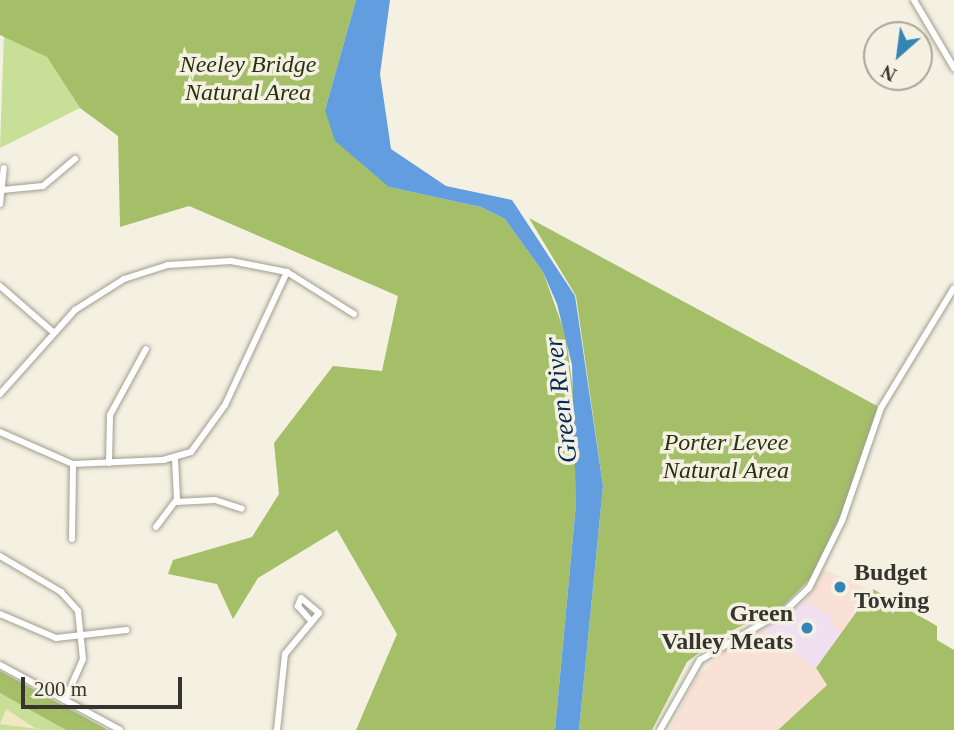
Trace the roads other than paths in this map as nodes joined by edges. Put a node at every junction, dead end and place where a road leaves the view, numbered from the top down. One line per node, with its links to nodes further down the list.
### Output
1 (914, 0): 2 (street)
2 (954, 68)
3 (75, 159): 5 (street)
4 (4, 168): 5 (street)
5 (2, 190): 6 (street)
6 (0, 204)
7 (287, 272): 10 (street); 11 (street); 15 (street)
8 (0, 286): 11 (street)
9 (954, 288): 31 (street)
10 (354, 314)
11 (52, 331): 13 (street)
12 (146, 349): 16 (street)
13 (0, 394)
14 (0, 432): 17 (street)
15 (175, 459): 16 (street); 18 (street)
16 (109, 463): 17 (street)
17 (73, 464): 21 (street)
18 (176, 502): 19 (street); 20 (street)
19 (242, 509)
20 (156, 527)
21 (72, 539)
22 (0, 556): 26 (street)
23 (0, 614): 26 (street)
24 (311, 621): 30 (street)
25 (127, 630): 26 (street)
26 (85, 636): 28 (street)
27 (0, 665): 28 (street)
28 (65, 700): 29 (street)
29 (120, 730)
30 (277, 730)
31 (660, 730)

